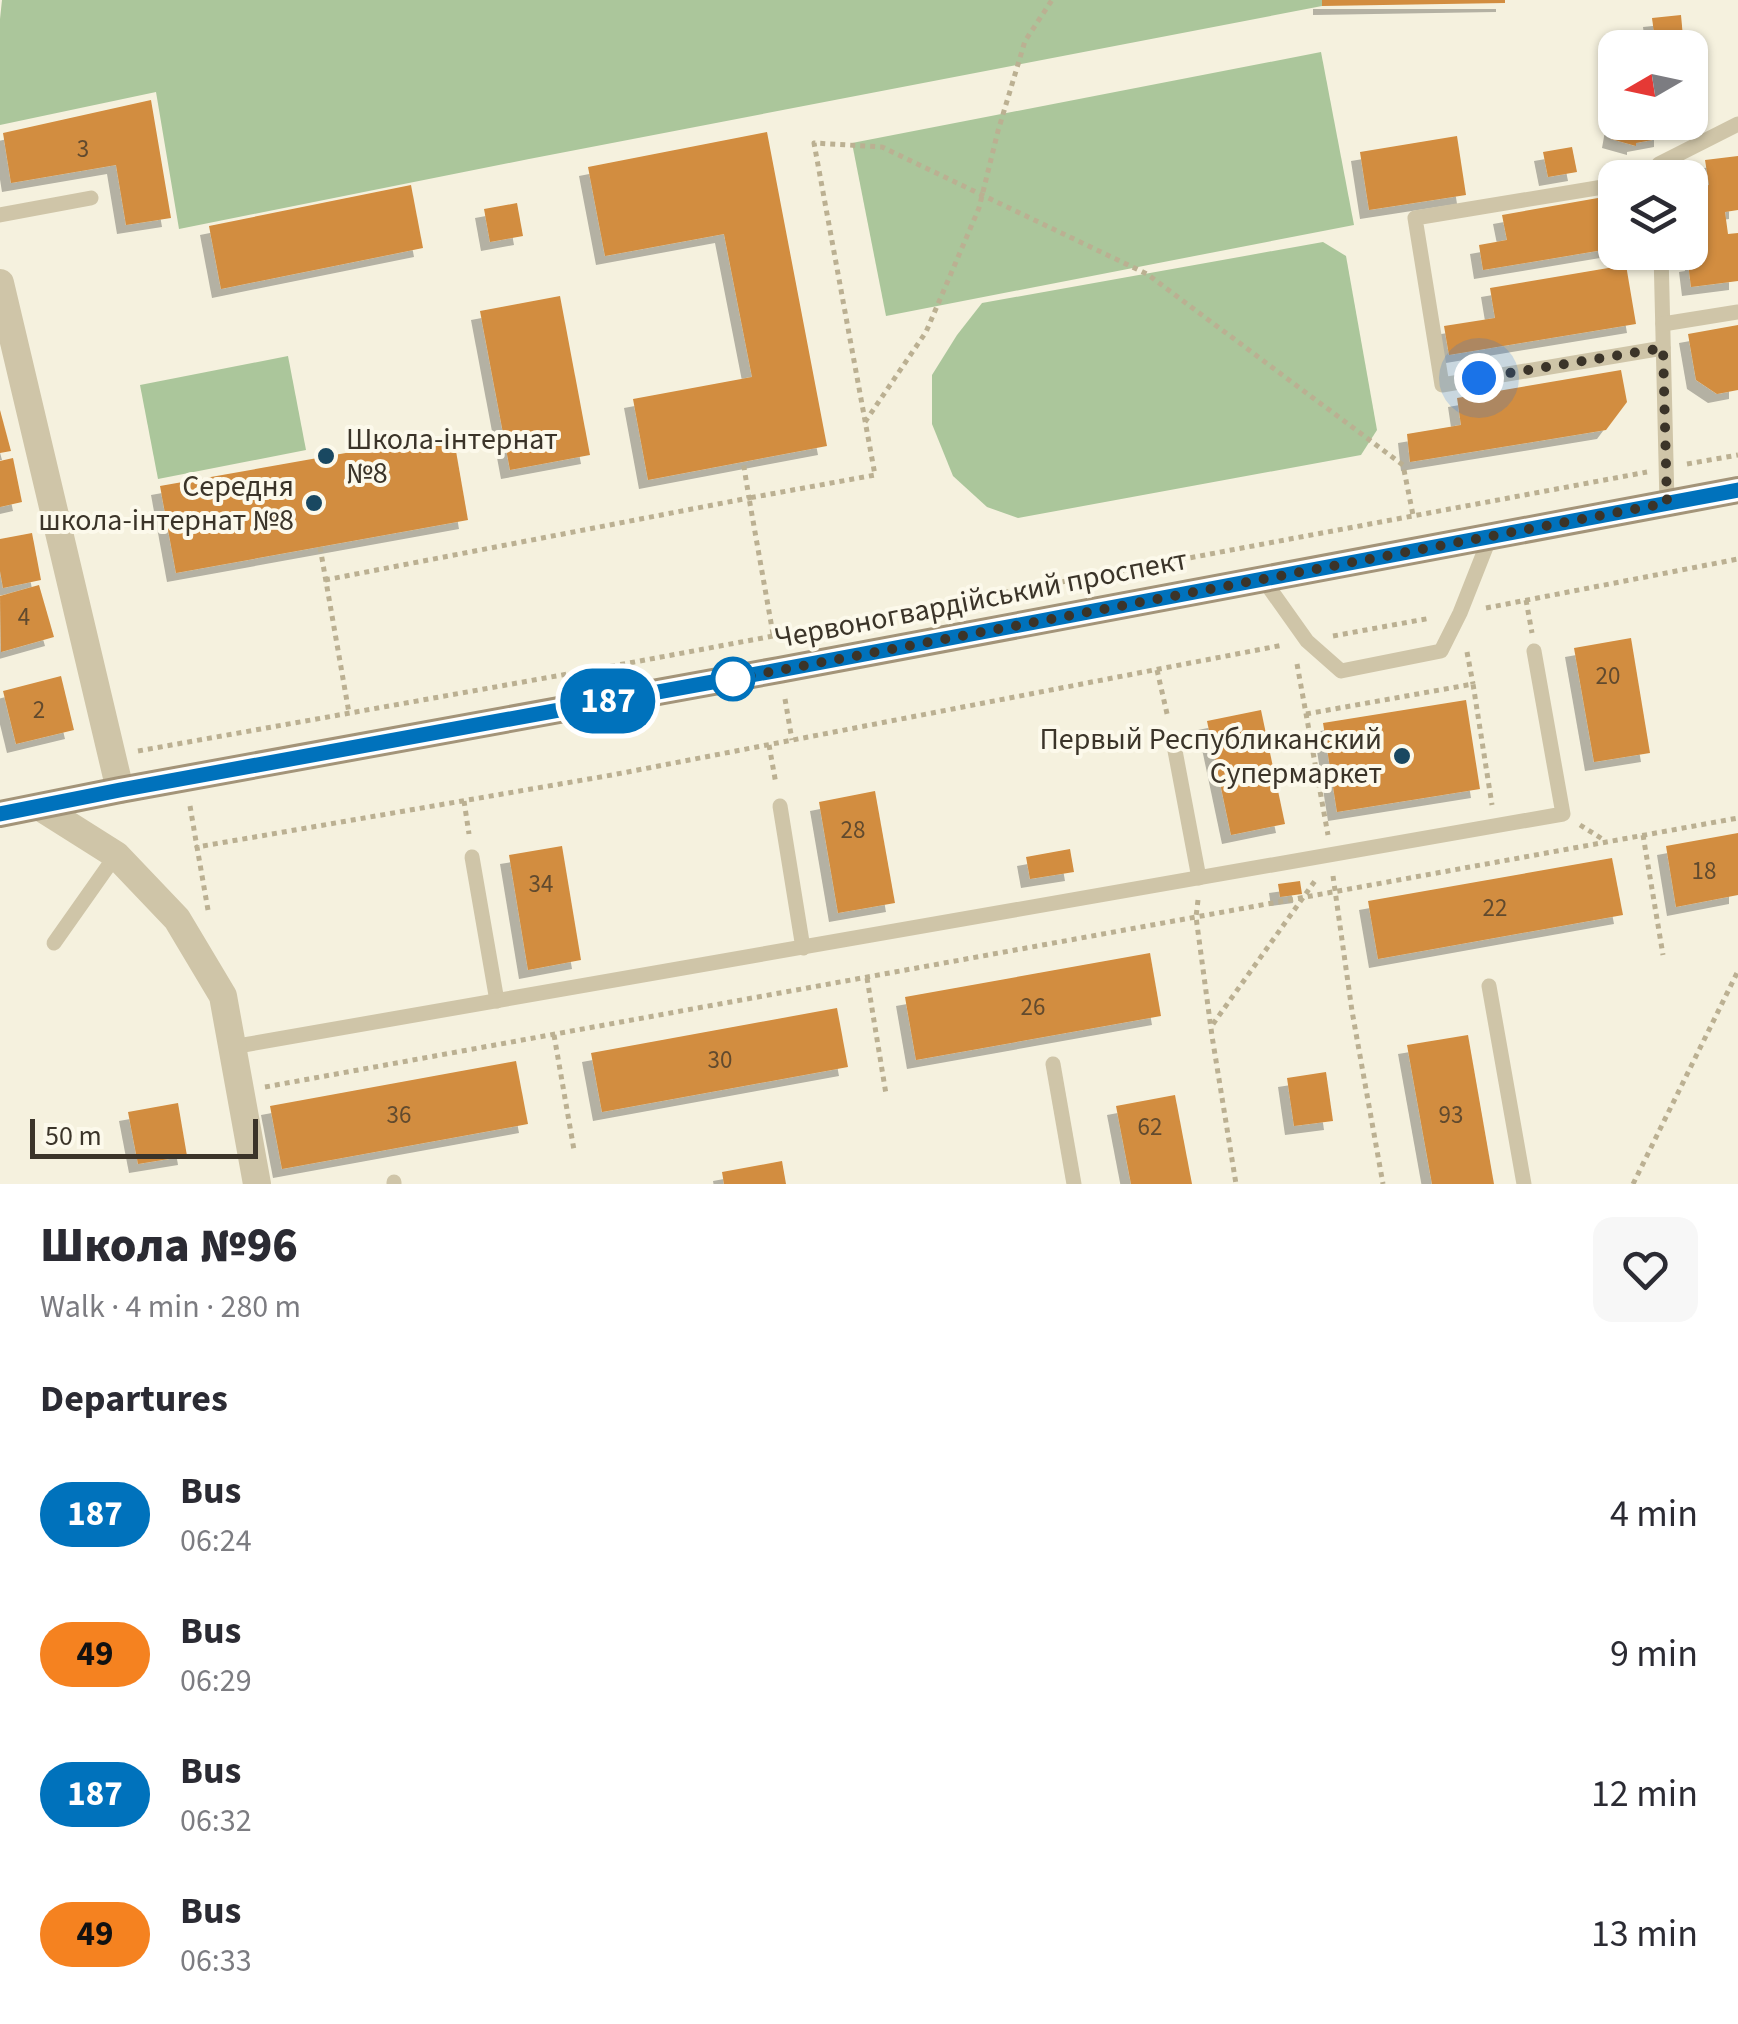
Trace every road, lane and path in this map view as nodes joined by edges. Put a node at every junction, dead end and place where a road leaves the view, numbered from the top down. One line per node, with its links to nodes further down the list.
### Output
1 (1052, 0): 5 (path)
2 (1738, 124): 3 (lane)
3 (1667, 160)
4 (1598, 188): 12 (lane)
5 (982, 196): 13 (path); 13 (path); 20 (path)
6 (91, 198): 7 (lane)
7 (0, 215)
8 (1661, 270): 11 (lane)
9 (0, 283): 38 (street)
10 (1738, 312): 11 (lane)
11 (1662, 324): 12 (lane)
12 (1663, 348): 16 (lane)
13 (865, 422): 18 (path)
14 (1738, 455): 16 (path)
15 (742, 461): 18 (path)
16 (1666, 468): 19 (lane); 20 (path)
17 (1738, 490): 19 (main road, Червоногвардійський проспект)
18 (749, 498): 25 (path); 28 (path)
19 (1667, 503): 21 (main road, Червоногвардійський проспект)
20 (1413, 515): 28 (path)
21 (1490, 537): 24 (main road, Червоногвардійський проспект); 27 (lane)
22 (320, 547): 25 (path)
23 (1738, 559): 26 (path)
24 (1262, 579): 29 (lane); 31 (main road, Червоногвардійський проспект)
25 (326, 580): 33 (path)
26 (1526, 600): 27 (path); 30 (path)
27 (1460, 613): 29 (path); 29 (lane)
28 (773, 635): 31 (path); 33 (path)
29 (1300, 642): 32 (path); 34 (path)
30 (1534, 651): 44 (lane)
31 (779, 670): 35 (path); 39 (main road, Червоногвардійський проспект)
32 (1157, 670): 35 (path); 36 (path)
33 (349, 713): 38 (path)
34 (1306, 714): 46 (path); 50 (path)
35 (792, 740): 37 (path)
36 (1172, 740): 52 (lane)
37 (769, 744): 40 (path); 41 (path)
38 (113, 756): 39 (street)
39 (120, 790): 42 (main road, Червоногвардійський проспект)
40 (464, 801): 51 (path); 56 (path)
41 (780, 806): 58 (lane)
42 (40, 807): 43 (main road, Червоногвардійський проспект); 49 (street)
43 (0, 814)
44 (1564, 814): 46 (lane); 48 (path)
45 (1738, 818): 47 (path)
46 (1495, 828): 50 (lane)
47 (1643, 835): 48 (path); 59 (path)
48 (1607, 842): 53 (path)
49 (116, 855): 57 (lane); 66 (street)
50 (1331, 855): 52 (lane); 53 (path); 54 (path)
51 (472, 857): 63 (lane)
52 (1199, 878): 55 (path); 58 (lane)
53 (1334, 892): 54 (path); 74 (path)
54 (1305, 898): 55 (path); 64 (path)
55 (1196, 917): 61 (path); 64 (path)
56 (210, 922)
57 (54, 943)
58 (803, 948): 63 (lane)
59 (1663, 955)
60 (1738, 971): 76 (path)
61 (867, 977): 65 (path); 69 (path)
62 (1488, 986): 75 (lane)
63 (497, 1001): 66 (lane)
64 (1212, 1026): 73 (path)
65 (554, 1035): 68 (path); 70 (path)
66 (232, 1047): 68 (street)
67 (1053, 1064): 72 (lane)
68 (240, 1092): 71 (street)
69 (886, 1094)
70 (574, 1150)
71 (258, 1184)
72 (1074, 1184)
73 (1236, 1184)
74 (1383, 1184)
75 (1524, 1184)
76 (1633, 1184)

